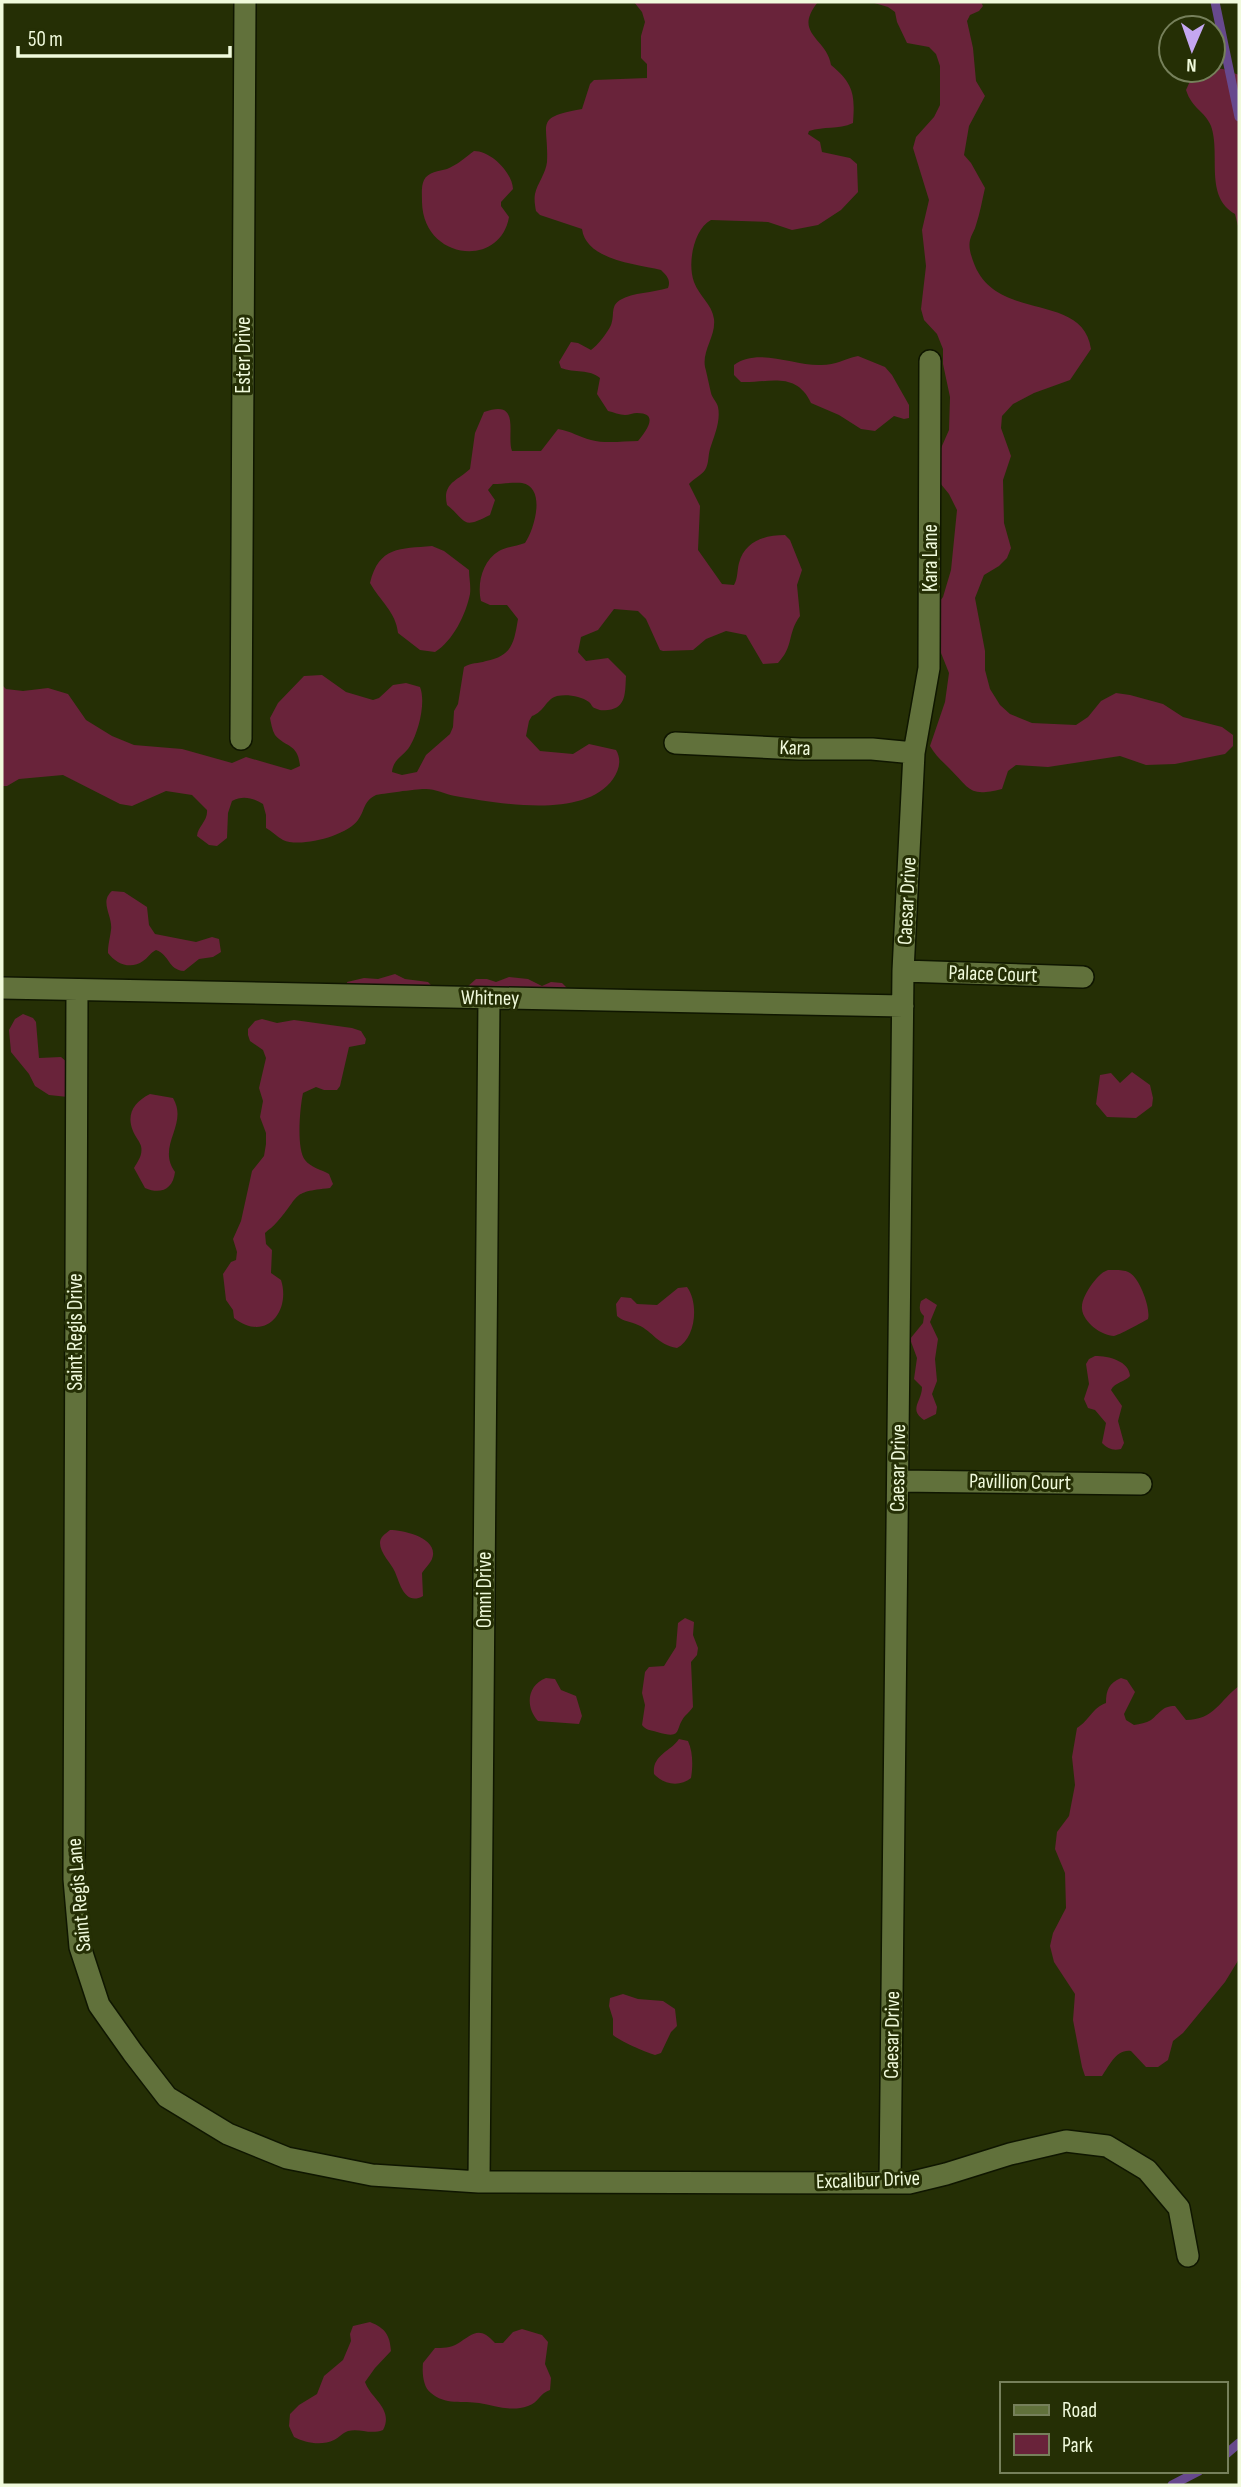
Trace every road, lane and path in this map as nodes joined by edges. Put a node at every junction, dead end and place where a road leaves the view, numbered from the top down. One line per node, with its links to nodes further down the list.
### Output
1 (245, 2): 3 (street, Ester Drive)
2 (930, 361): 5 (street, Kara Lane)
3 (241, 739)
4 (675, 743): 5 (street, Kara)
5 (914, 753): 6 (street, Caesar Drive)
6 (903, 971): 7 (street, Palace Court); 11 (street, Caesar Drive)
7 (1083, 977)
8 (2, 988): 9 (street, Whitney)
9 (76, 990): 10 (street, Whitney); 14 (street, Saint Regis Drive)
10 (489, 998): 11 (street, Whitney); 15 (street, Omni Drive)
11 (903, 1006): 12 (street, Caesar Drive)
12 (898, 1481): 13 (street, Pavillion Court); 16 (street, Caesar Drive)
13 (1141, 1484)
14 (73, 1675): 15 (street, Saint Regis Lane)
15 (479, 2182): 16 (street, Excalibur Drive)
16 (890, 2183): 17 (street, Excalibur Drive)
17 (1188, 2256)

